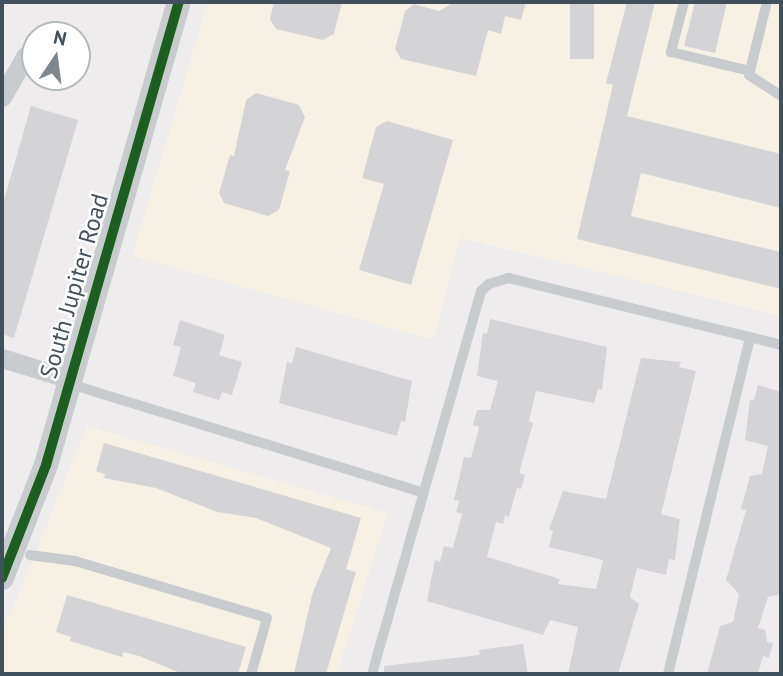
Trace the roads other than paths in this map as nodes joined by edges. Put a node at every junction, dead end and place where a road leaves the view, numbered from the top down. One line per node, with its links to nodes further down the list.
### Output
1 (179, 2): 11 (street, South Jupiter Road)
2 (684, 2): 5 (lane)
3 (767, 2): 5 (lane)
4 (21, 64): 7 (street)
5 (750, 71): 6 (lane)
6 (781, 96)
7 (2, 97)
8 (750, 337): 9 (lane); 12 (lane); 17 (lane)
9 (781, 345)
10 (2, 358): 11 (street)
11 (69, 381): 12 (lane); 14 (street, South Jupiter Road)
12 (424, 493): 16 (lane)
13 (30, 555): 15 (lane)
14 (2, 578)
15 (251, 674)
16 (372, 674)
17 (668, 674)

